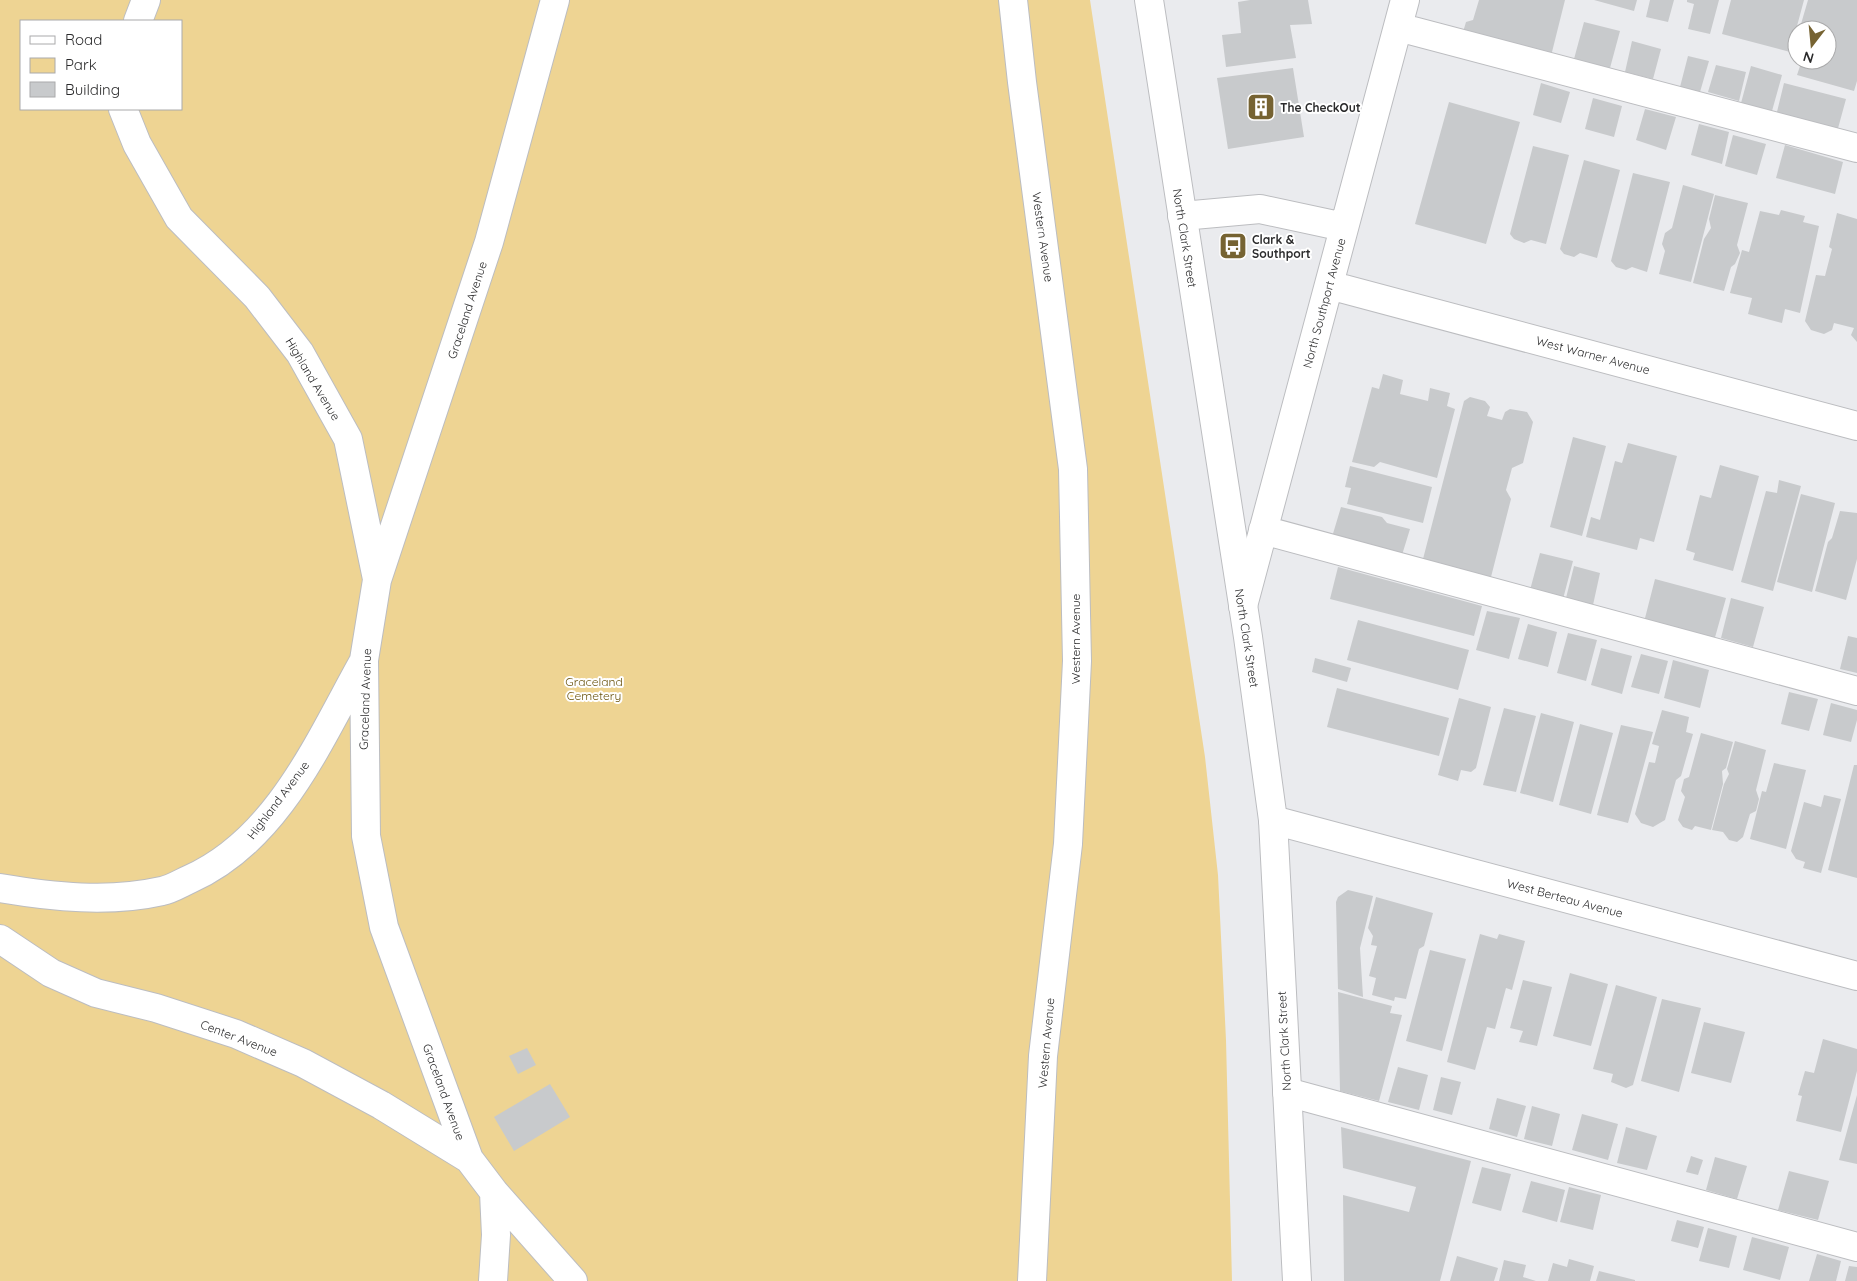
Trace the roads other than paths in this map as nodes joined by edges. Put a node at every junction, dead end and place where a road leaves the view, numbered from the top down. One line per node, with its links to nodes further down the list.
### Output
1 (146, 0): 6 (street)
2 (555, 0): 15 (street, Graceland Avenue)
3 (1013, 0): 29 (street, Western Avenue)
4 (1149, 0): 10 (street, North Clark Street)
5 (1405, 0): 7 (street, North Southport Avenue)
6 (138, 20)
7 (1398, 27): 9 (street); 11 (street, North Southport Avenue)
8 (123, 110): 15 (street, Highland Avenue)
9 (1857, 148)
10 (1182, 216): 11 (street); 16 (street, North Clark Street)
11 (1344, 228): 12 (street, North Southport Avenue)
12 (1329, 285): 13 (street, West Warner Avenue); 14 (street, North Southport Avenue)
13 (1857, 426)
14 (1263, 530): 16 (street, North Southport Avenue); 18 (street)
15 (377, 580): 17 (street, Graceland Avenue)
16 (1243, 606): 19 (street, North Clark Street)
17 (364, 660): 20 (street, Highland Avenue); 24 (street, Graceland Avenue)
18 (1857, 691)
19 (1273, 820): 22 (street, West Berteau Avenue); 23 (street, North Clark Street)
20 (0, 888)
21 (0, 939): 24 (street, Center Avenue)
22 (1857, 976)
23 (1287, 1092): 26 (street); 30 (street, North Clark Street)
24 (469, 1159): 25 (street, Graceland Avenue)
25 (494, 1192): 27 (street); 28 (street)
26 (1857, 1248)
27 (493, 1281)
28 (573, 1281)
29 (1032, 1281)
30 (1297, 1281)

